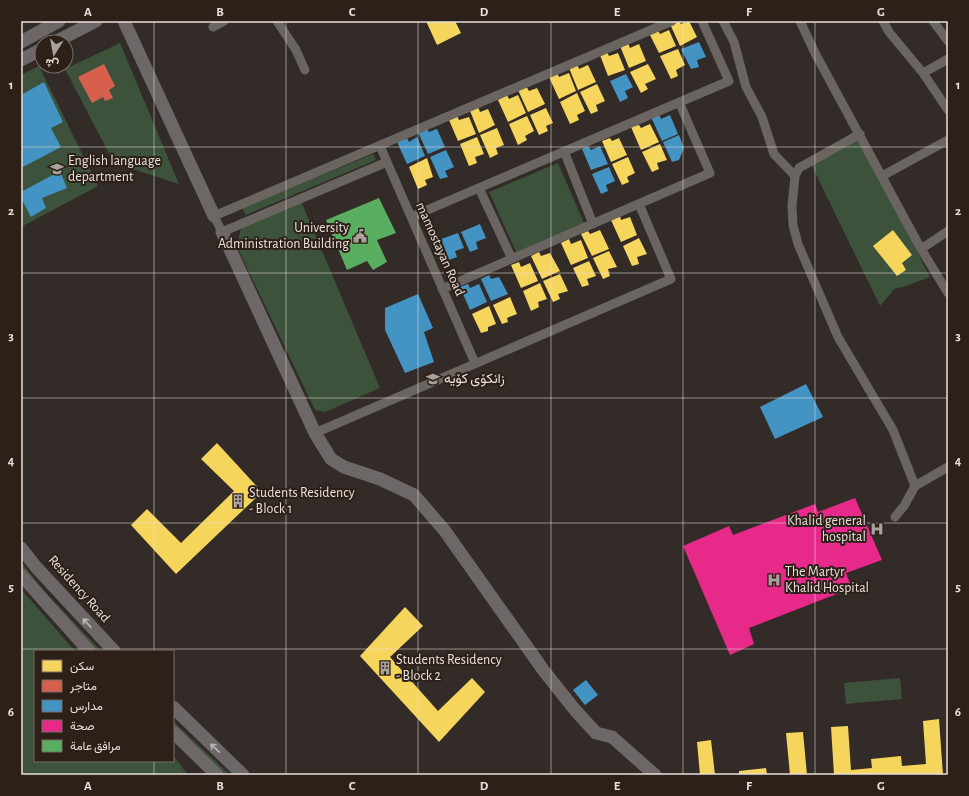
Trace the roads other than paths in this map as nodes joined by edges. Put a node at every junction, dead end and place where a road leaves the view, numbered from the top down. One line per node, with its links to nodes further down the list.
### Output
1 (59, 21): 16 (street)
2 (96, 21): 12 (street)
3 (124, 21): 33 (street)
4 (224, 21): 13 (street)
5 (277, 21): 20 (street)
6 (672, 21): 26 (street)
7 (702, 21): 22 (street)
8 (723, 21): 29 (street)
9 (800, 21): 24 (street)
10 (883, 21): 21 (street)
11 (933, 21): 15 (street)
12 (82, 24): 14 (street)
13 (213, 27)
14 (67, 34)
15 (948, 41)
16 (21, 42)
17 (34, 53): 18 (street)
18 (21, 60)
19 (948, 60): 21 (street)
20 (305, 70)
21 (923, 73): 23 (street)
22 (679, 102): 27 (street); 32 (street)
23 (948, 110)
24 (860, 134): 29 (street); 30 (street)
25 (948, 140): 30 (street)
26 (380, 146): 28 (street, mamostayan Road); 33 (street)
27 (564, 151): 31 (street); 35 (street)
28 (387, 162): 34 (street, mamostayan Road); 37 (street)
29 (795, 176): 45 (street)
30 (882, 176): 38 (street)
31 (479, 188): 34 (street); 39 (street)
32 (639, 204): 35 (street); 42 (street)
33 (214, 216): 37 (street)
34 (411, 217): 40 (street, mamostayan Road)
35 (593, 224): 39 (street)
36 (948, 231): 38 (street)
37 (222, 232): 43 (street)
38 (921, 248): 41 (street)
39 (512, 259): 40 (street)
40 (442, 289): 42 (street, mamostayan Road)
41 (948, 293)
42 (475, 364): 43 (street)
43 (315, 433): 55 (street)
44 (948, 467): 45 (street)
45 (915, 486): 46 (street)
46 (895, 517)
47 (21, 548): 50 (street, Residency Road, one-way to 47)
48 (21, 575): 49 (street)
49 (88, 650)
50 (113, 650)
51 (174, 708): 54 (street, one-way to 51)
52 (174, 733): 53 (street)
53 (217, 775)
54 (243, 775)
55 (655, 775)

